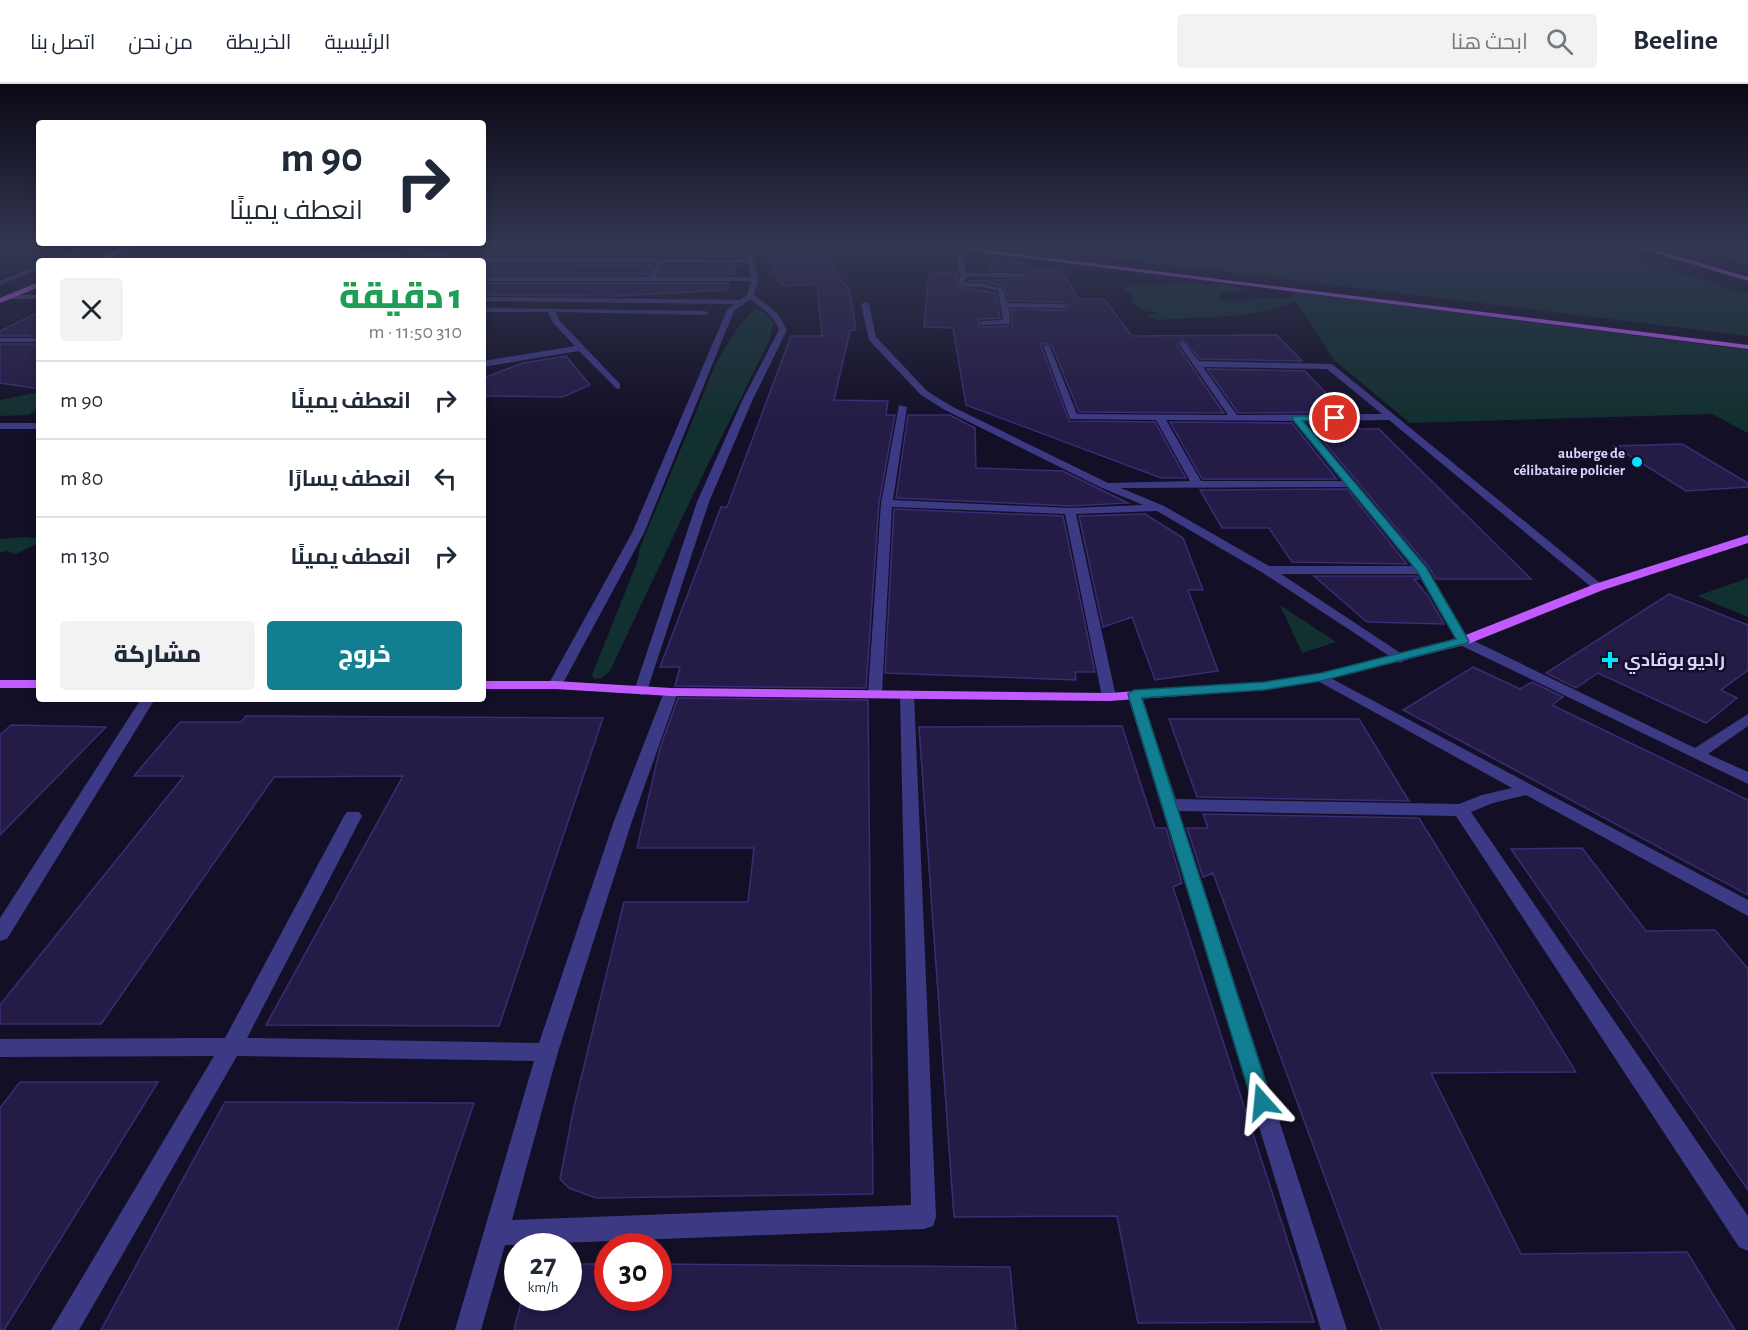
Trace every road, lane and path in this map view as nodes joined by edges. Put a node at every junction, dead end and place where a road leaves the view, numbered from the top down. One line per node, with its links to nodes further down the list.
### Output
1 (738, 305): 48 (street)
2 (760, 305): 49 (street)
3 (865, 305): 34 (street)
4 (1005, 305): 12 (street)
5 (1013, 305): 8 (street)
6 (1411, 305): 18 (main road)
7 (1462, 305): 15 (main road)
8 (1062, 306)
9 (550, 310): 10 (street); 11 (street); 19 (street)
10 (486, 312)
11 (705, 313)
12 (984, 323)
13 (0, 340): 14 (street)
14 (36, 340)
15 (1748, 340)
16 (1183, 344): 21 (street)
17 (1046, 347): 24 (street)
18 (1748, 347)
19 (581, 348): 20 (street); 22 (street)
20 (486, 364)
21 (1197, 364): 25 (street); 26 (street)
22 (616, 386)
23 (903, 407): 35 (street)
24 (1159, 417): 25 (street); 32 (street)
25 (1234, 417): 27 (street)
26 (1393, 417): 27 (street); 41 (street)
27 (1296, 418): 33 (street)
28 (36, 421): 30 (street)
29 (0, 426): 30 (street)
30 (27, 426): 31 (street)
31 (36, 426)
32 (1197, 484): 33 (street); 34 (street)
33 (1352, 484): 40 (street)
34 (1104, 485): 36 (street)
35 (887, 502): 37 (street); 51 (street)
36 (1160, 508): 37 (street); 39 (street)
37 (1070, 511): 54 (street)
38 (1748, 539): 41 (main road)
39 (1267, 570): 40 (street); 43 (street)
40 (1422, 570): 42 (street)
41 (1599, 587): 42 (main road)
42 (1463, 641): 43 (main road); 57 (street)
43 (1400, 659): 44 (main road)
44 (1321, 677): 53 (main road); 59 (street)
45 (0, 684): 46 (main road)
46 (36, 684)
47 (486, 685): 48 (main road)
48 (555, 685): 49 (main road)
49 (640, 691): 50 (main road)
50 (671, 692): 51 (main road); 67 (street)
51 (875, 693): 52 (main road)
52 (907, 694): 54 (main road); 68 (street)
53 (1134, 694): 54 (main road); 60 (street)
54 (1109, 697)
55 (146, 702): 64 (street)
56 (1748, 719): 57 (street)
57 (1696, 754): 58 (street)
58 (1748, 778)
59 (1525, 790): 61 (street); 63 (street)
60 (1168, 805): 61 (street); 72 (street)
61 (1461, 810): 69 (street)
62 (353, 816): 65 (street)
63 (1748, 909)
64 (0, 934)
65 (231, 1047): 66 (street); 67 (street); 70 (street)
66 (0, 1048)
67 (547, 1052): 68 (street)
68 (496, 1233): 71 (street)
69 (1748, 1238)
70 (64, 1330)
71 (468, 1330)
72 (1334, 1330)

